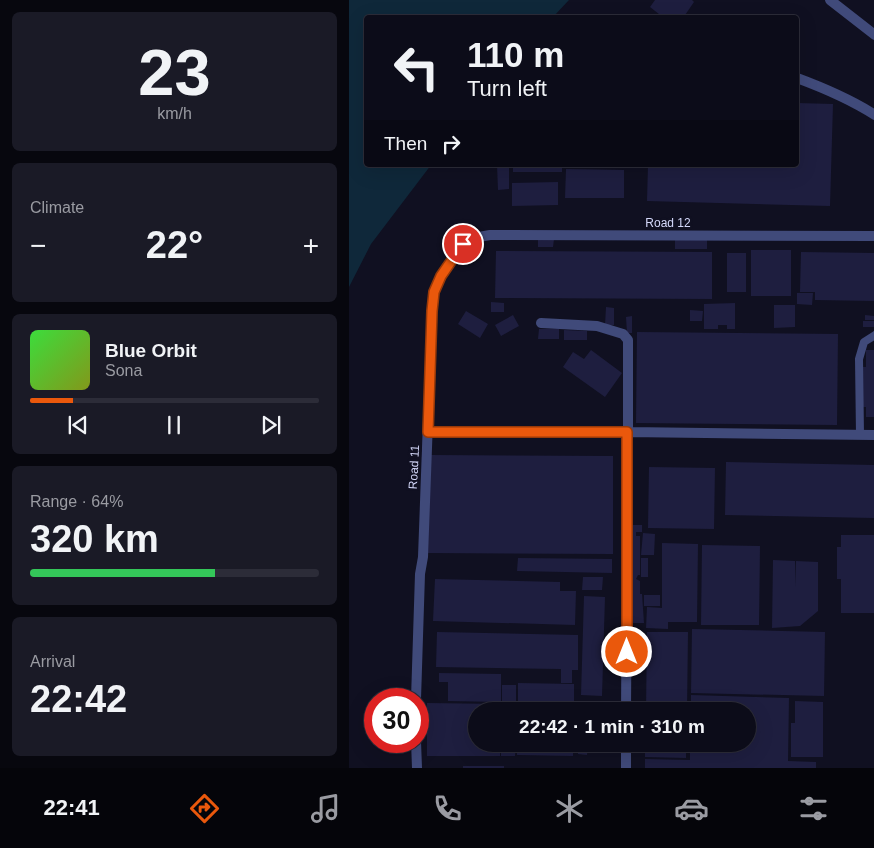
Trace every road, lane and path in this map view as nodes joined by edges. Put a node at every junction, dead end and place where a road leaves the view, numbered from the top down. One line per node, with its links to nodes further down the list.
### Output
1 (829, 0): 2 (street)
2 (874, 34)
3 (799, 79): 4 (street)
4 (874, 115)
5 (874, 236): 6 (street, Road 12)
6 (463, 244): 9 (street, Road 11)
7 (541, 323): 10 (street)
8 (874, 335): 11 (lane)
9 (428, 432): 10 (street); 13 (street, Road 11)
10 (627, 432): 11 (street); 14 (street)
11 (860, 435): 12 (street)
12 (874, 435)
13 (416, 688)
14 (626, 702)
15 (626, 752): 18 (street)
16 (416, 753): 17 (street)
17 (417, 768)
18 (626, 768)

